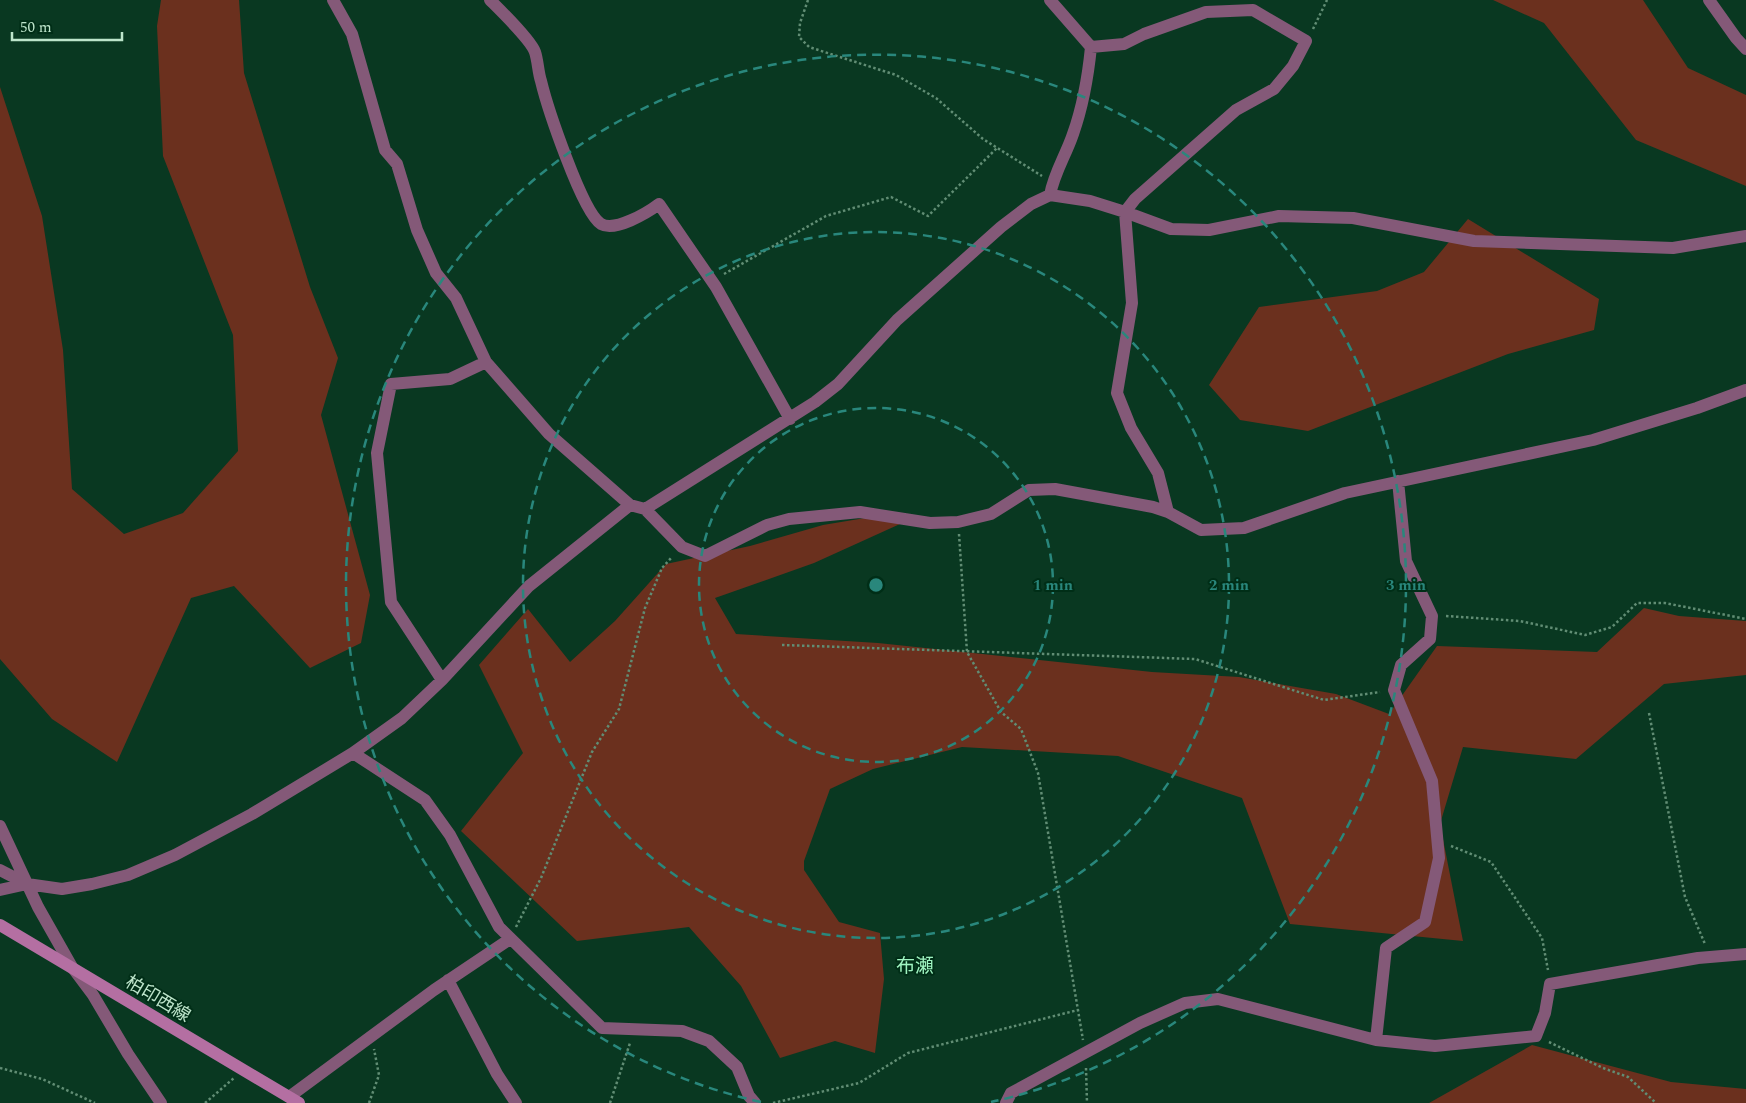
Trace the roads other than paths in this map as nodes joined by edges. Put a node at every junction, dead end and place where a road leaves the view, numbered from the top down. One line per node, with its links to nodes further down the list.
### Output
1 (333, 0): 10 (street)
2 (490, 0): 12 (street)
3 (1050, 0): 5 (street)
4 (1709, 0): 6 (street)
5 (1091, 47): 7 (street); 8 (street)
6 (1746, 49)
7 (1050, 195): 8 (street); 12 (street)
8 (1125, 212): 9 (street); 16 (street)
9 (1746, 236)
10 (486, 362): 14 (street); 17 (street)
11 (1746, 390): 13 (street)
12 (790, 419): 15 (street)
13 (1398, 481): 16 (street); 28 (street)
14 (630, 505): 15 (street); 17 (street)
15 (645, 509): 16 (street)
16 (1168, 512)
17 (442, 680): 18 (street)
18 (353, 753): 21 (street); 24 (street)
19 (0, 826): 21 (street)
20 (0, 870): 21 (street)
21 (27, 884): 22 (street); 26 (street)
22 (0, 890)
23 (0, 925): 26 (main road, 柏印西線)
24 (510, 939): 27 (street); 32 (street)
25 (1746, 954): 28 (street)
26 (72, 967): 29 (main road, 柏印西線); 30 (street)
27 (448, 980): 29 (street); 31 (street)
28 (1376, 1040): 33 (street)
29 (294, 1100)
30 (161, 1103)
31 (516, 1103)
32 (754, 1103)
33 (1006, 1103)

